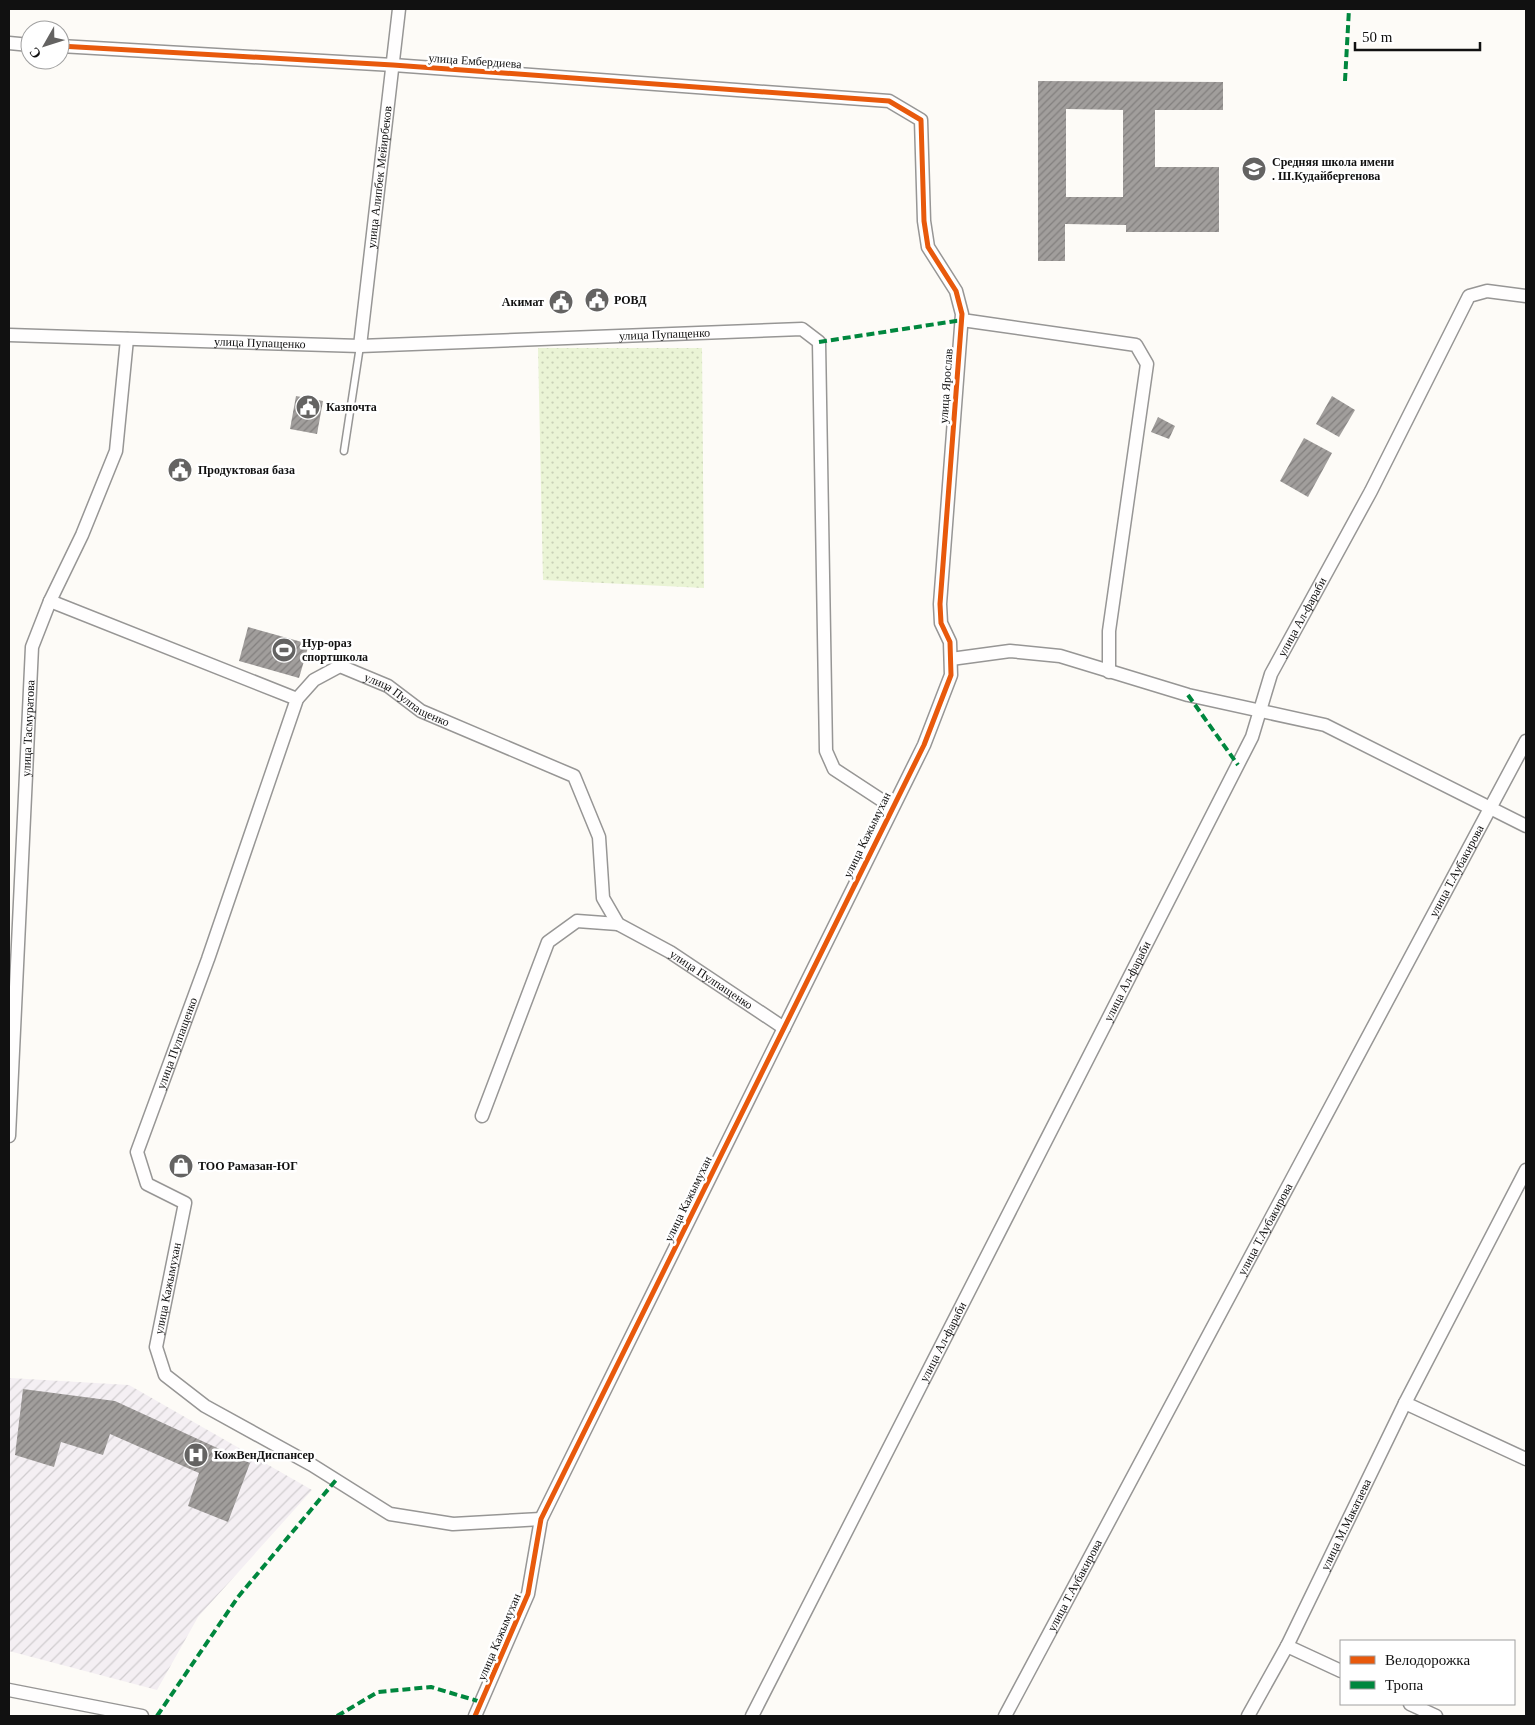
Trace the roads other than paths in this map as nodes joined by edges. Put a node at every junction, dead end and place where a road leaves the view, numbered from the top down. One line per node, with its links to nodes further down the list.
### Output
1 (400, 9): 3 (street, улица Алипбек Мейирбеков)
2 (70, 47): 3 (street, улица Ембердиева)
3 (393, 65): 4 (street, улица Ембердиева); 9 (street, улица Алипбек Мейирбеков)
4 (889, 100): 6 (street, улица Ярослав)
5 (1526, 296): 16 (street, улица Ал-фараби)
6 (962, 320): 12 (street, улица Ярослав); 13 (street)
7 (9, 335): 8 (street, улица Пупащенко)
8 (127, 339): 9 (street, улица Пупащенко); 11 (street, улица Тасмуратова)
9 (360, 346): 10 (lane); 18 (street, улица Пупащенко)
10 (344, 451)
11 (50, 601): 15 (street); 24 (street, улица Тасмуратова)
12 (951, 660): 13 (street); 14 (street, улица Ярослав)
13 (1109, 672): 16 (street)
14 (943, 698): 18 (street, улица Кажымухан)
15 (297, 699): 21 (street, улица Пулпащенко); 26 (street, улица Пулпащенко)
16 (1260, 712): 19 (street); 36 (street, улица Ал-фараби)
17 (1526, 741): 19 (street, улица Т.Аубакирова)
18 (892, 807): 22 (street, улица Кажымухан)
19 (1491, 808): 20 (street); 37 (street, улица Т.Аубакирова)
20 (1526, 826)
21 (618, 924): 22 (street, улица Пулпащенко); 23 (street)
22 (784, 1028): 29 (street, улица Кажымухан)
23 (482, 1116)
24 (9, 1136)
25 (1526, 1170): 27 (street, улица М.Макатаева)
26 (185, 1203): 29 (street, улица Кажымухан)
27 (1405, 1403): 28 (street); 30 (street, улица М.Макатаева)
28 (1526, 1460)
29 (541, 1519): 35 (street, улица Кажымухан)
30 (1287, 1646): 31 (street); 38 (street, улица М.Макатаева)
31 (1340, 1672)
32 (9, 1690): 34 (street)
33 (1412, 1705): 39 (street)
34 (142, 1716)
35 (475, 1716)
36 (752, 1716)
37 (1005, 1716)
38 (1248, 1716)
39 (1436, 1716)

